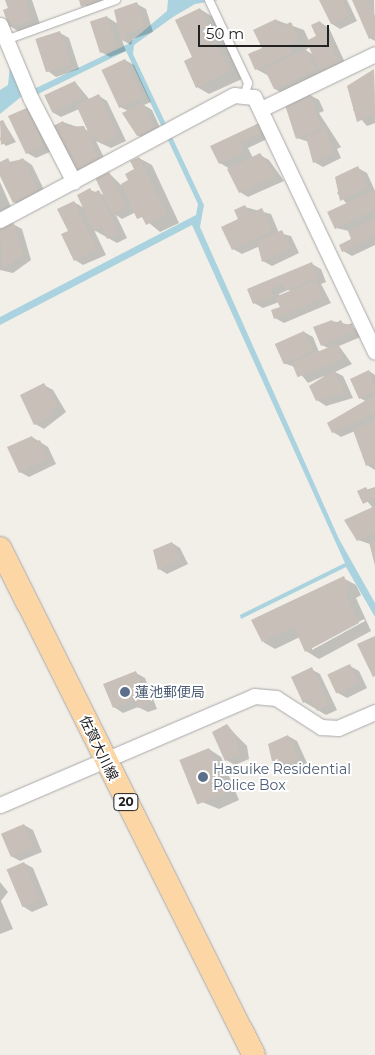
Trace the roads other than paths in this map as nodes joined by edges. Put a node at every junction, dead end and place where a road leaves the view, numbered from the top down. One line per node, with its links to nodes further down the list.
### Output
1 (116, 0): 4 (lane)
2 (210, 2): 6 (lane)
3 (0, 24): 4 (street)
4 (6, 40): 8 (street)
5 (375, 54): 7 (street)
6 (245, 94): 7 (street); 8 (street)
7 (263, 108): 10 (street)
8 (74, 182): 9 (street)
9 (0, 220)
10 (375, 352)
11 (0, 548): 13 (main road, 佐賀大川線 / 20)
12 (375, 712): 13 (street)
13 (106, 762): 14 (street); 15 (main road, 佐賀大川線 / 20)
14 (0, 805)
15 (254, 1055)

